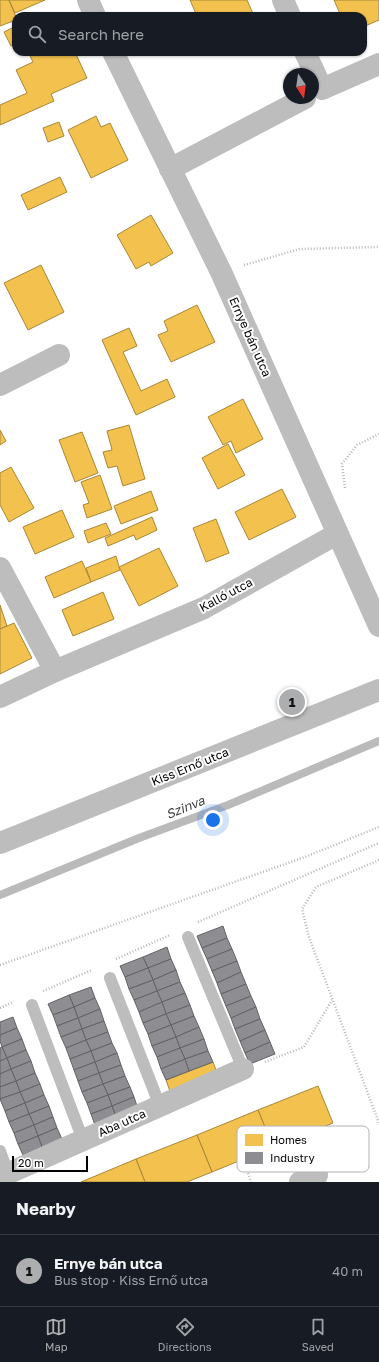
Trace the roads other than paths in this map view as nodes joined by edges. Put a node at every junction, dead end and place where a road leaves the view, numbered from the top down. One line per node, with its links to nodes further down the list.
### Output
1 (88, 0): 3 (street)
2 (282, 0): 4 (street)
3 (94, 12)
4 (288, 12)
5 (115, 56): 11 (street, Ernye bán utca)
6 (306, 56): 8 (street)
7 (379, 64): 9 (street)
8 (308, 68)
9 (319, 91)
10 (294, 104): 11 (street)
11 (170, 169): 14 (street, Ernye bán utca)
12 (59, 355): 13 (street)
13 (0, 385)
14 (337, 534): 16 (street, Ernye bán utca); 17 (street, Kalló utca)
15 (0, 568): 17 (street)
16 (379, 626)
17 (55, 671): 19 (street, Kalló utca)
18 (379, 690): 20 (street, Kiss Ernő utca)
19 (0, 697)
20 (0, 843)
21 (188, 937): 24 (lane)
22 (110, 978): 25 (lane)
23 (32, 1005): 26 (lane)
24 (244, 1069): 25 (street, Aba utca)
25 (160, 1106): 26 (street, Aba utca)
26 (83, 1140): 28 (street, Aba utca)
27 (0, 1151): 28 (lane)
28 (4, 1175)

